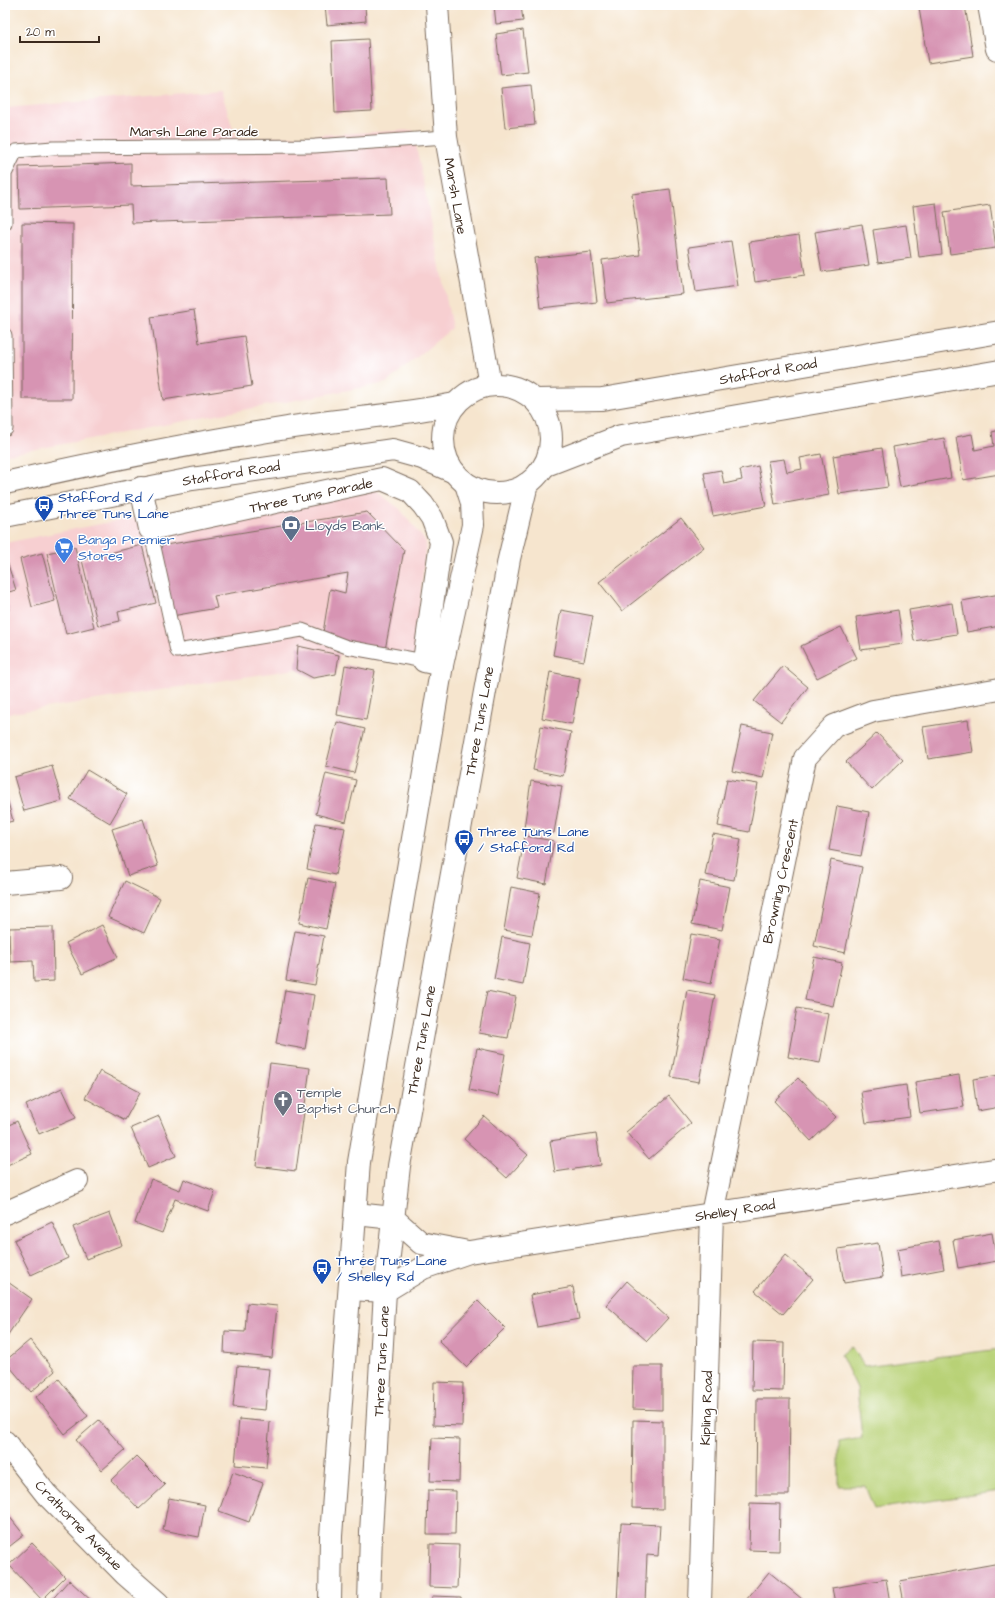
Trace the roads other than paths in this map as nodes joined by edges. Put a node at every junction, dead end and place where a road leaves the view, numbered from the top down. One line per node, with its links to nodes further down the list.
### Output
1 (437, 5): 4 (main road, Marsh Lane)
2 (989, 5): 3 (main road)
3 (1000, 49)
4 (446, 136): 5 (lane, Marsh Lane Parade); 9 (main road, Marsh Lane)
5 (5, 223)
6 (1000, 332): 10 (main road, Stafford Road)
7 (5, 335): 12 (lane)
8 (1000, 371): 13 (main road)
9 (490, 385): 10 (main road); 11 (main road)
10 (535, 400): 13 (main road)
11 (455, 404): 14 (main road); 15 (main road)
12 (6, 429)
13 (546, 465): 16 (main road)
14 (460, 478): 16 (main road); 17 (main road, Stafford Road); 20 (main road)
15 (5, 483)
16 (527, 484): 29 (main road, Three Tuns Lane)
17 (141, 488): 18 (main road, Stafford Road); 19 (main road)
18 (5, 516)
19 (150, 529): 20 (lane); 20 (main road, Three Tuns Parade)
20 (433, 663): 27 (main road)
21 (1000, 688): 28 (main road, Browning Crescent)
22 (61, 878): 23 (main road)
23 (5, 883)
24 (1000, 1169): 28 (main road, Shelley Road)
25 (77, 1181): 26 (main road)
26 (5, 1213)
27 (356, 1214): 29 (main road); 31 (main road)
28 (712, 1214): 30 (main road, Shelley Road); 37 (main road, Kipling Road)
29 (393, 1218): 30 (main road, Shelley Road); 32 (main road, Three Tuns Lane)
30 (469, 1252): 32 (main road, Shelley Road)
31 (350, 1289): 32 (main road); 35 (main road)
32 (385, 1291): 36 (main road, Three Tuns Lane)
33 (5, 1442): 34 (main road, Crathorne Avenue)
34 (158, 1603)
35 (330, 1603)
36 (369, 1603)
37 (700, 1603)

